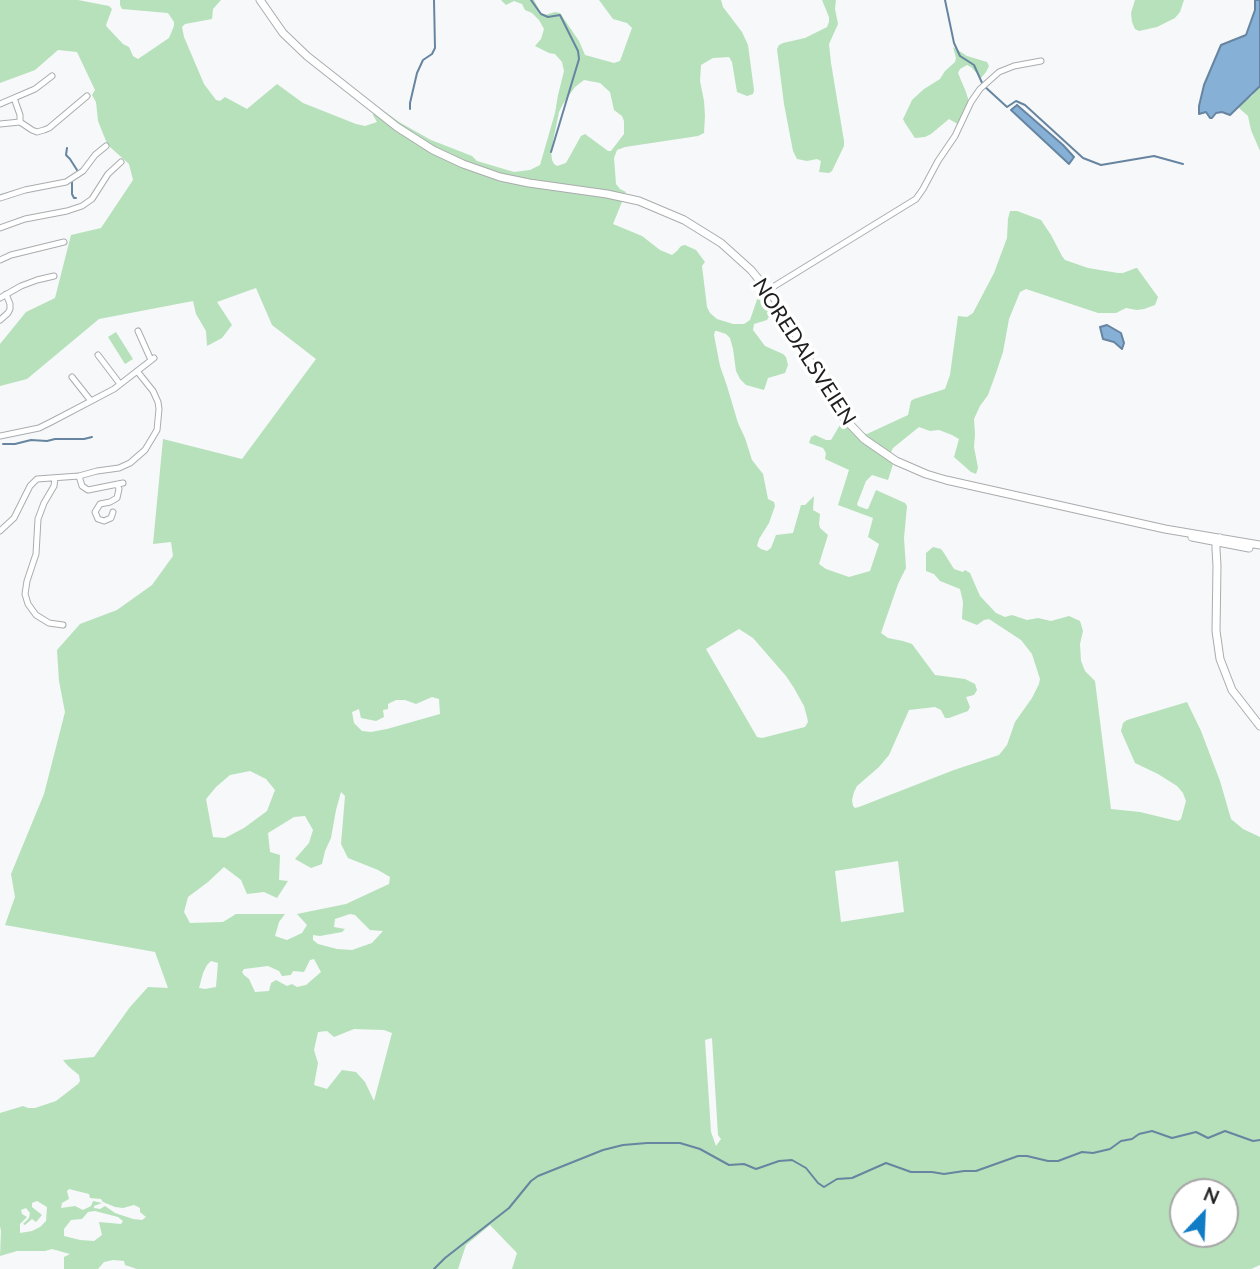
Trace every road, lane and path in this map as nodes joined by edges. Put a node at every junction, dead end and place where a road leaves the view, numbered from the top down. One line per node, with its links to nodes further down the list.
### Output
1 (260, 0): 20 (main road, NOREDALSVEIEN)
2 (1041, 61): 20 (street)
3 (52, 76): 5 (street)
4 (87, 96): 7 (street)
5 (14, 98): 6 (street); 7 (street)
6 (0, 104)
7 (20, 122): 8 (street)
8 (0, 124)
9 (106, 146): 13 (street)
10 (121, 162): 12 (street)
11 (100, 167): 12 (street)
12 (108, 174): 14 (street)
13 (0, 198)
14 (0, 228)
15 (64, 242): 16 (street)
16 (54, 244): 17 (street); 18 (street)
17 (55, 252)
18 (0, 260)
19 (50, 285): 21 (street)
20 (768, 290): 34 (main road, NOREDALSVEIEN)
21 (3, 296): 22 (street)
22 (0, 320)
23 (138, 331): 25 (street)
24 (98, 355): 27 (street)
25 (137, 371): 27 (street); 30 (street)
26 (72, 377): 28 (street)
27 (120, 384): 28 (street)
28 (91, 401): 29 (street)
29 (0, 436)
30 (79, 476): 31 (street); 32 (street)
31 (55, 478): 33 (street); 36 (street)
32 (114, 512)
33 (0, 531)
34 (1219, 541): 35 (main road, NOREDALSVEIEN); 37 (main road)
35 (1260, 547)
36 (63, 625)
37 (1260, 726)

